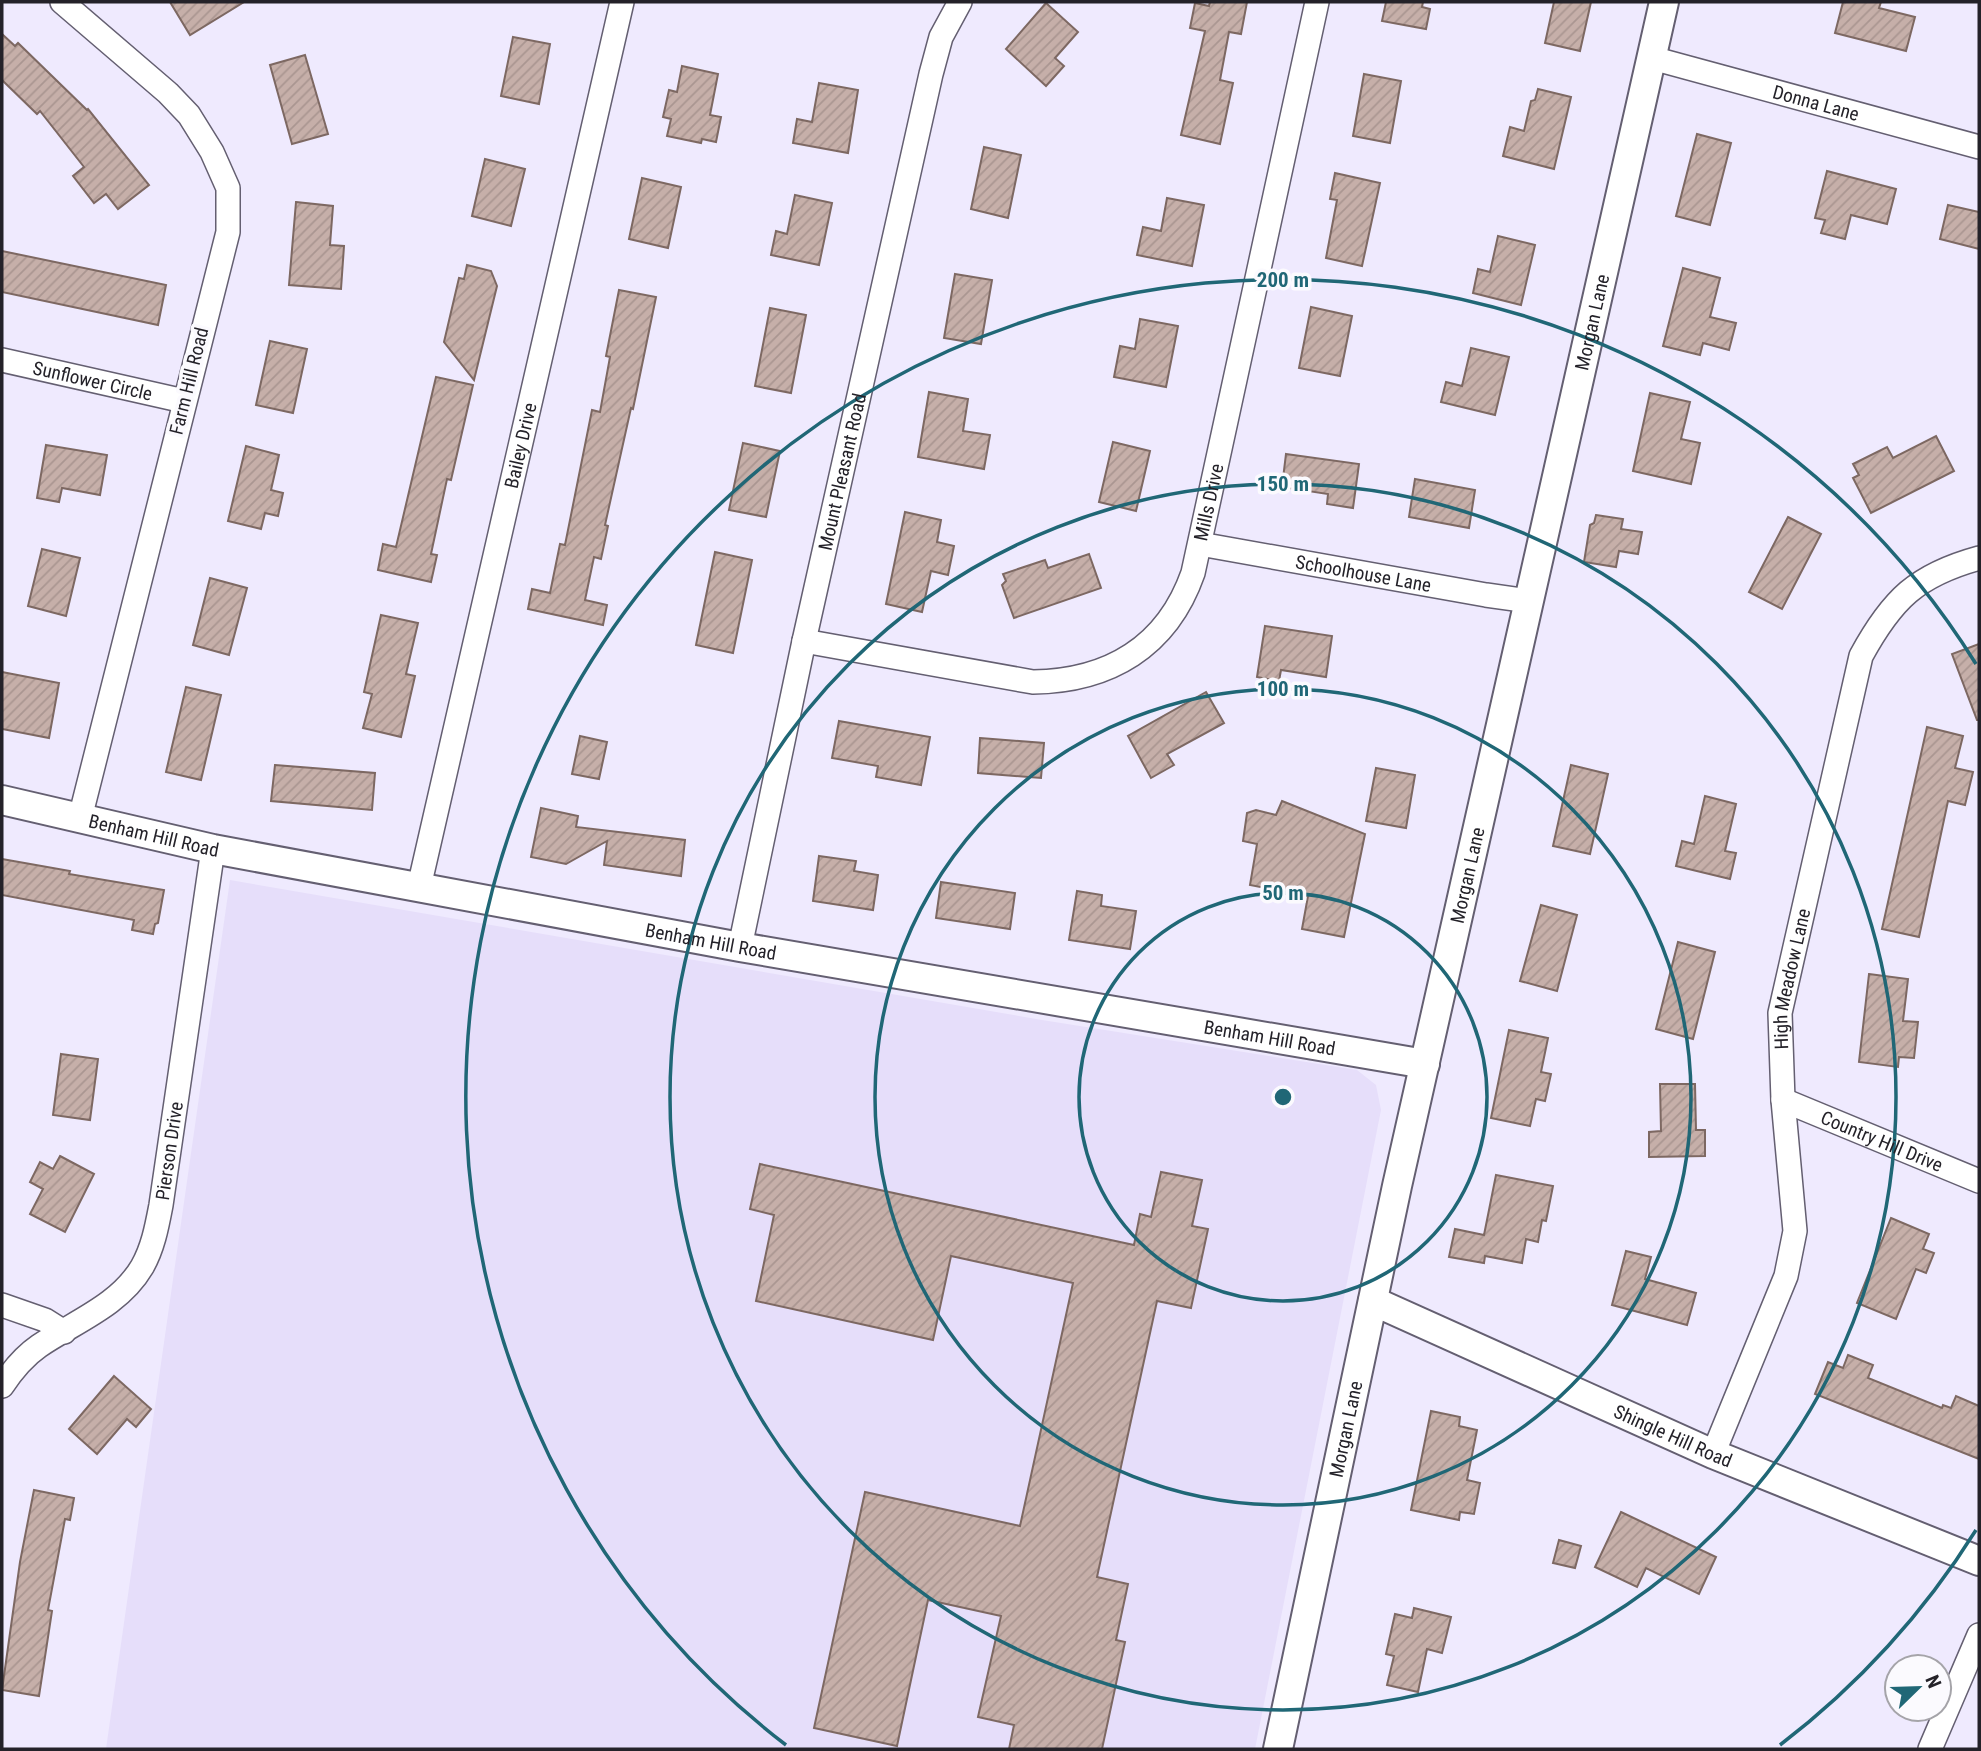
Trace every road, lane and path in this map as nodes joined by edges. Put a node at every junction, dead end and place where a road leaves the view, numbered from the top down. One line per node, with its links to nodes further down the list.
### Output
1 (62, 2): 9 (street, Farm Hill Road)
2 (622, 2): 17 (street, Bailey Drive)
3 (960, 2): 13 (street, Mount Pleasant Road)
4 (1317, 2): 10 (street, Mills Drive)
5 (1664, 2): 6 (street, Morgan Lane)
6 (1652, 58): 7 (street, Donna Lane); 12 (street, Morgan Lane)
7 (1979, 147)
8 (2, 360): 9 (street, Sunflower Circle)
9 (184, 401): 15 (street, Farm Hill Road)
10 (1199, 544): 12 (street, Schoolhouse Lane); 13 (street, Mills Drive)
11 (1979, 558): 20 (street, High Meadow Lane)
12 (1529, 601): 19 (street, Morgan Lane)
13 (804, 641): 18 (street, Mount Pleasant Road)
14 (2, 800): 15 (street, Benham Hill Road)
15 (80, 817): 16 (street, Benham Hill Road)
16 (213, 849): 17 (street, Benham Hill Road); 24 (street, Pierson Drive)
17 (419, 887): 18 (street, Benham Hill Road)
18 (740, 947): 19 (street, Benham Hill Road)
19 (1425, 1064): 22 (street, Morgan Lane)
20 (1783, 1100): 21 (street, Country Hill Drive); 26 (street, High Meadow Lane)
21 (1979, 1181)
22 (1373, 1301): 26 (street, Shingle Hill Road); 29 (street, Morgan Lane)
23 (2, 1305): 24 (street)
24 (64, 1332): 25 (street, Pierson Drive)
25 (2, 1386)
26 (1713, 1454): 27 (street, Shingle Hill Road)
27 (1979, 1561)
28 (1979, 1635): 30 (street)
29 (1279, 1749)
30 (1930, 1749)

